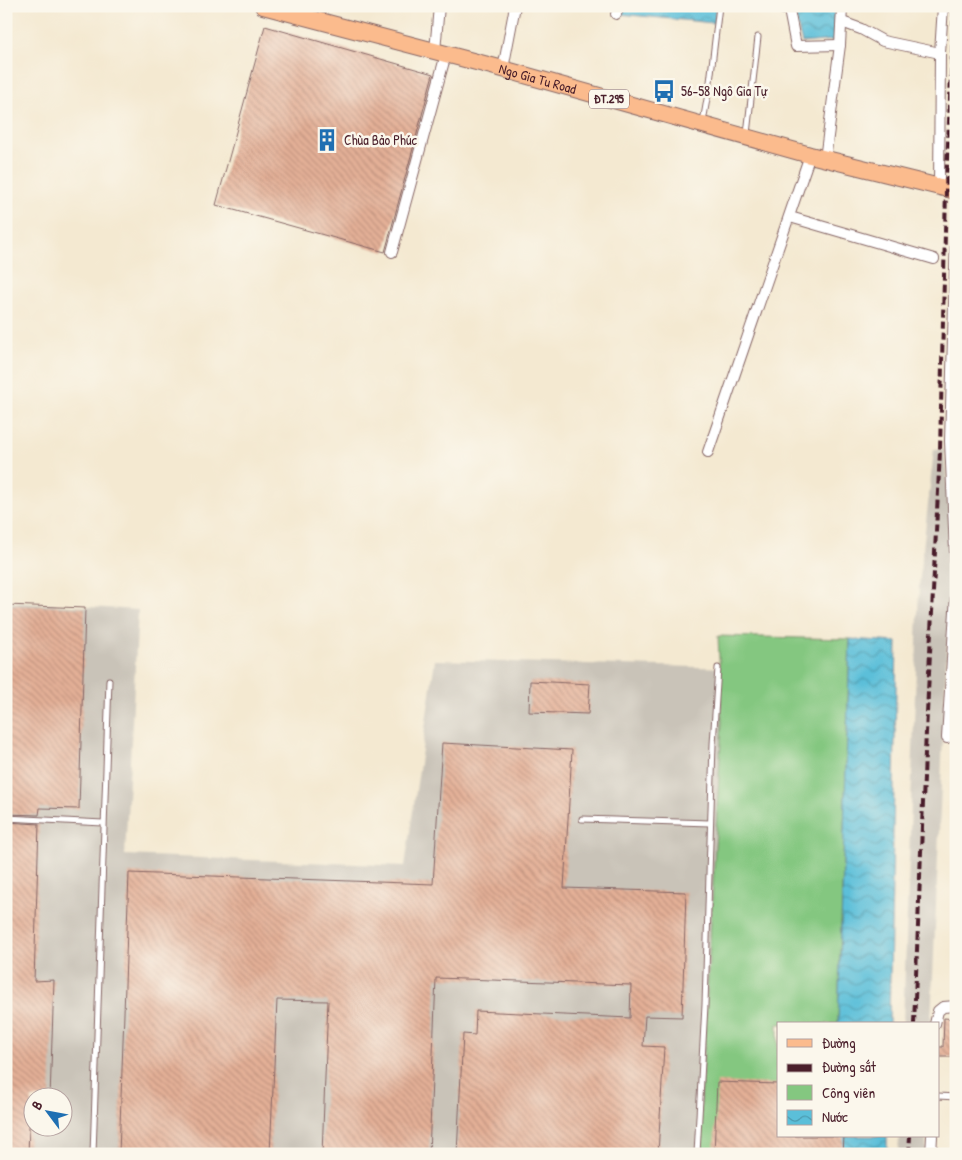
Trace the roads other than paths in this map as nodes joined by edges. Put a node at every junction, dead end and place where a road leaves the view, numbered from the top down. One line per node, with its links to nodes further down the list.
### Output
1 (263, 6): 8 (main road, Ngo Gia Tu Road / ĐT.295)
2 (439, 6): 12 (street)
3 (515, 6): 14 (street)
4 (718, 6): 15 (lane)
5 (771, 6): 11 (street)
6 (943, 6): 13 (street)
7 (842, 7): 9 (street)
8 (304, 12): 12 (main road, Ngo Gia Tu Road / ĐT.295)
9 (842, 22): 11 (street); 13 (street)
10 (758, 38): 16 (lane)
11 (840, 45): 17 (street)
12 (440, 53): 14 (main road, Ngo Gia Tu Road / ĐT.295); 22 (street)
13 (940, 53): 18 (street)
14 (503, 69): 15 (main road, Ngo Gia Tu Road / ĐT.295)
15 (703, 125): 16 (main road, Ngo Gia Tu Road / ĐT.295)
16 (746, 137): 17 (main road, Ngo Gia Tu Road / ĐT.295)
17 (818, 157): 18 (main road, Ngo Gia Tu Road / ĐT.295); 20 (street)
18 (939, 188): 19 (main road, Ngo Gia Tu Road / ĐT.295)
19 (956, 192)
20 (790, 217): 23 (street); 24 (street)
21 (956, 235): 25 (street)
22 (392, 252)
23 (934, 259)
24 (708, 452)
25 (956, 573)
26 (956, 595): 29 (street)
27 (718, 668): 33 (lane)
28 (109, 680): 32 (lane)
29 (947, 738)
30 (6, 818): 32 (lane)
31 (582, 819): 33 (lane)
32 (103, 823): 39 (lane)
33 (710, 823): 40 (lane)
34 (956, 1006): 35 (street)
35 (935, 1022)
36 (940, 1096): 37 (lane)
37 (956, 1097)
38 (932, 1138): 41 (street)
39 (93, 1154)
40 (697, 1154)
41 (931, 1154)

